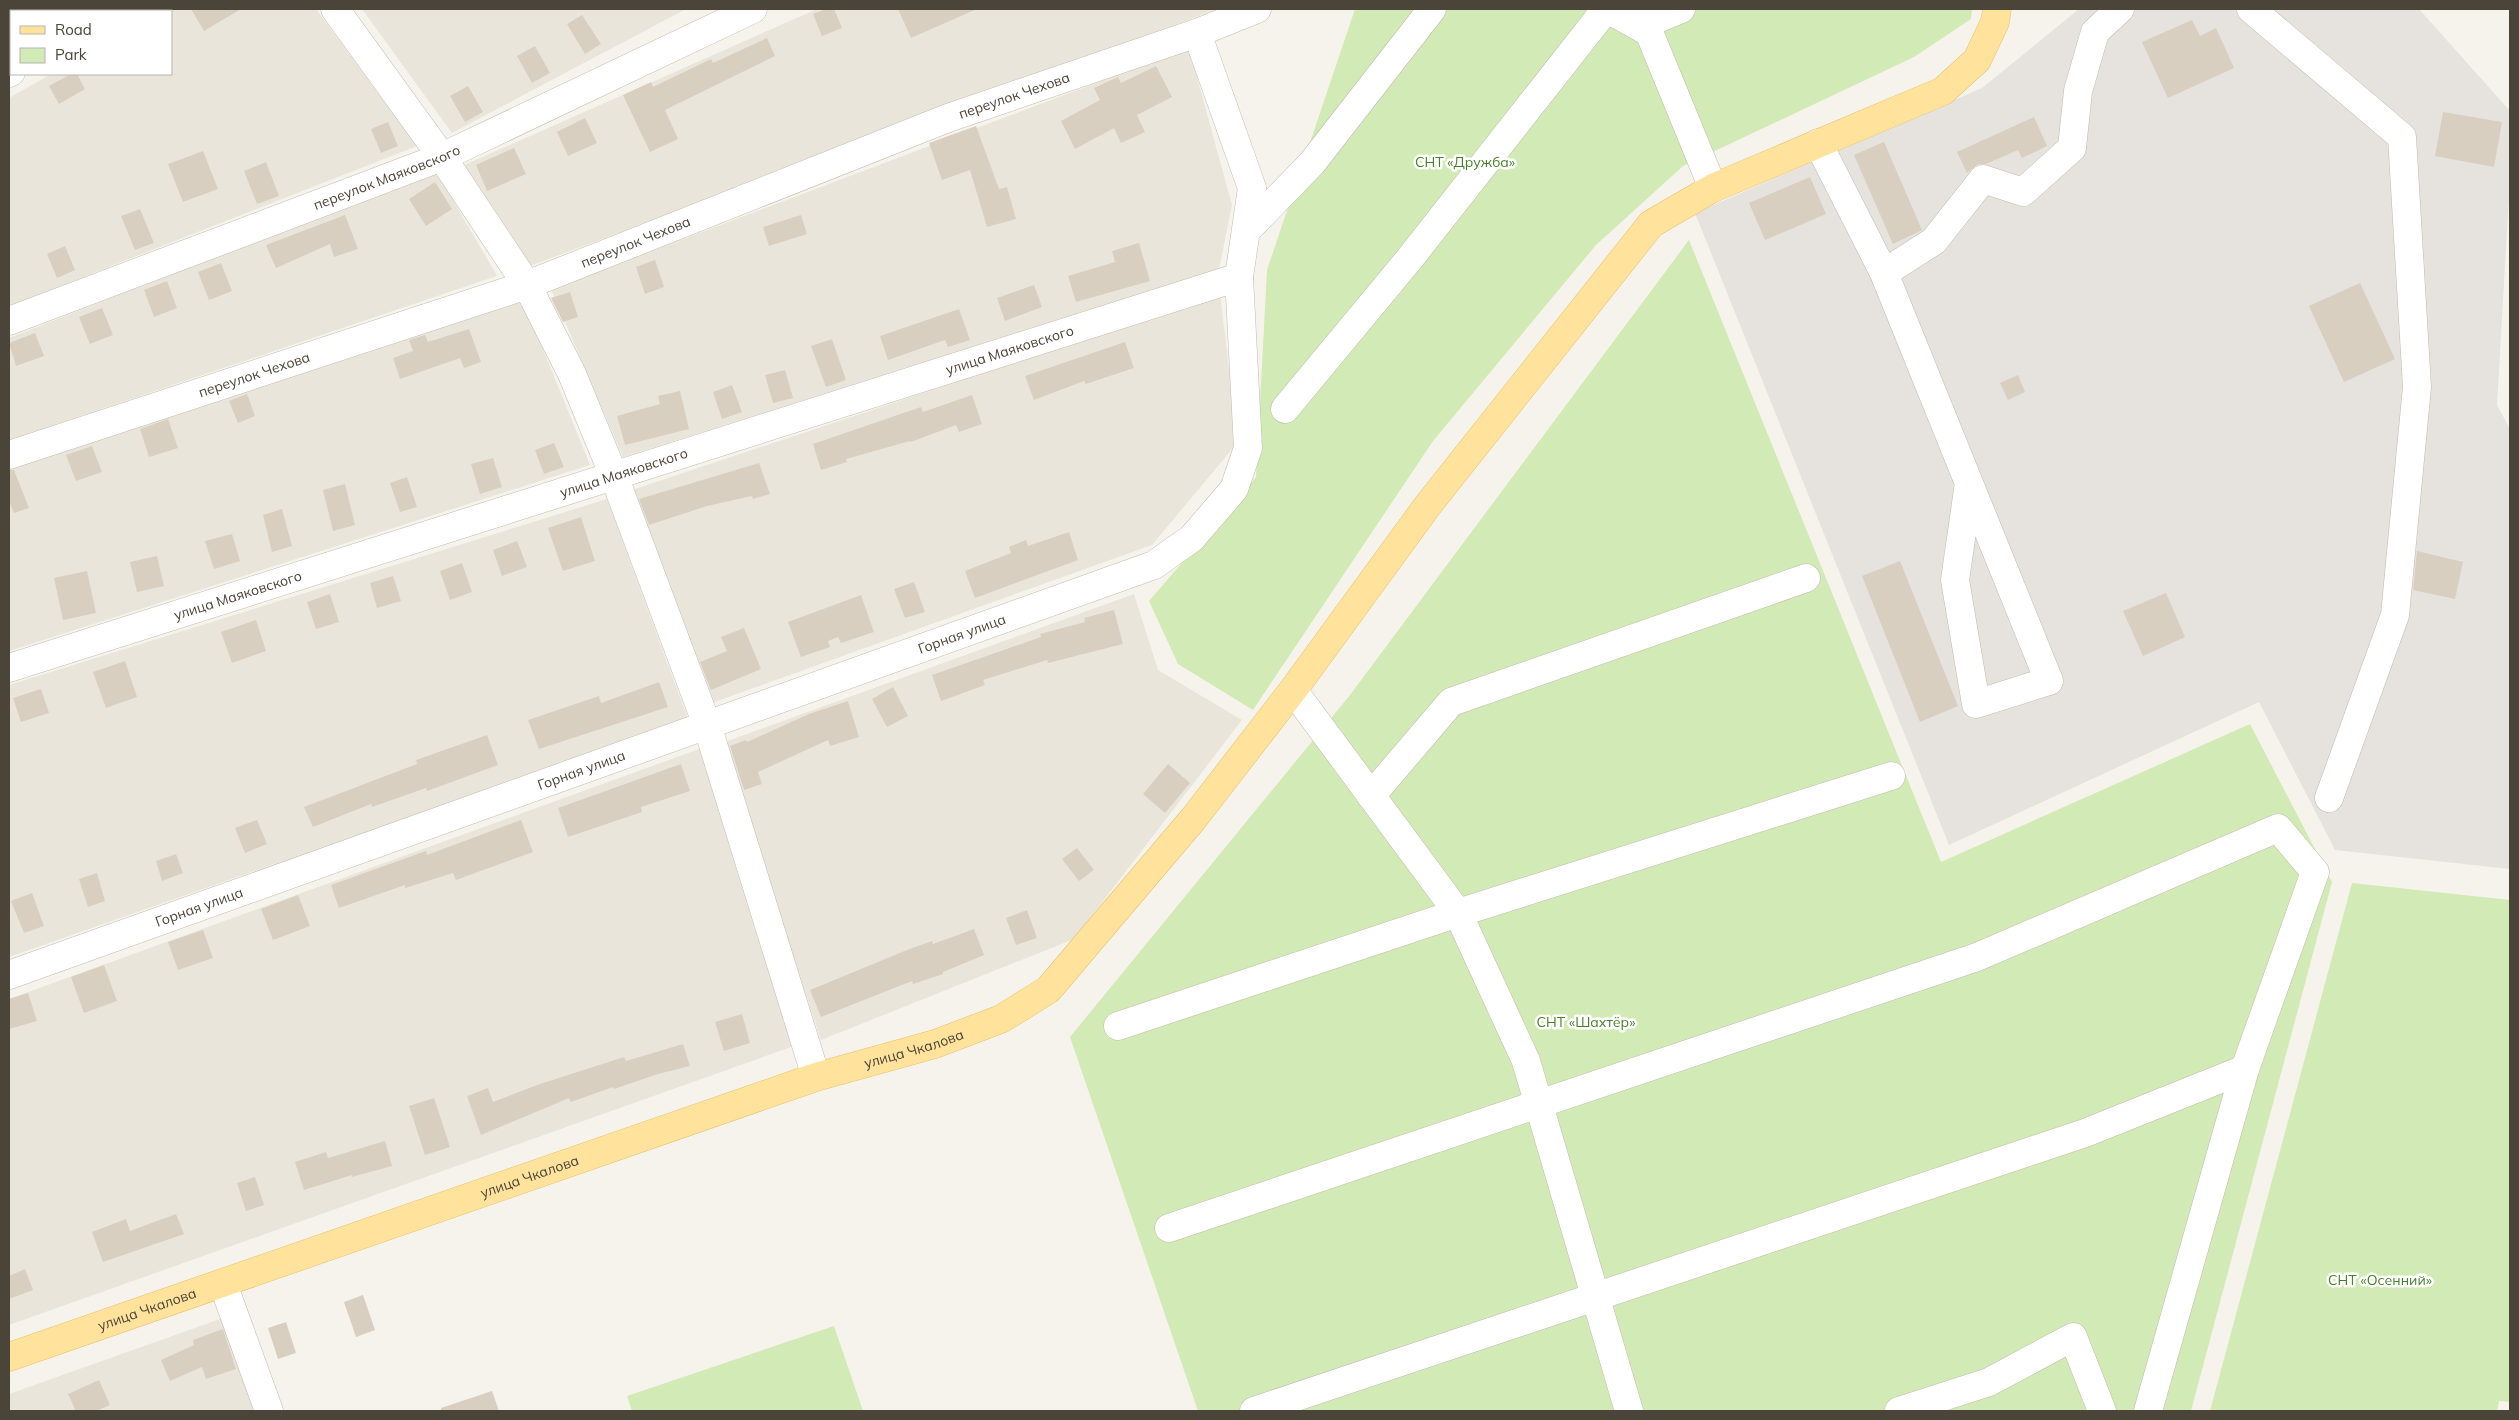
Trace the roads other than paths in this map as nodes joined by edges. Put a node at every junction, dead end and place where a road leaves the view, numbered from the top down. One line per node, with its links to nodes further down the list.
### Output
1 (335, 9): 13 (street)
2 (753, 9): 13 (street, переулок Маяковского)
3 (1257, 9): 11 (street, переулок Чехова)
4 (1432, 9): 15 (street)
5 (1607, 9): 10 (street); 20 (street)
6 (1681, 9): 10 (street)
7 (1997, 9): 12 (main road, улица Чкалова)
8 (2120, 9): 16 (street)
9 (2252, 9): 30 (street)
10 (1649, 21): 14 (street)
11 (1197, 33): 15 (street, Горная улица); 18 (street, переулок Чехова)
12 (1818, 143): 14 (main road, улица Чкалова); 16 (street)
13 (442, 157): 18 (street); 19 (street, переулок Маяковского)
14 (1713, 188): 26 (main road, улица Чкалова)
15 (1247, 230): 17 (street, Горная улица)
16 (1884, 273): 23 (street)
17 (1239, 277): 22 (street, улица Маяковского); 27 (street, Горная улица)
18 (527, 285): 21 (street, переулок Чехова); 22 (street)
19 (9, 321)
20 (1285, 409)
21 (9, 455)
22 (614, 476): 25 (street, улица Маяковского); 27 (street)
23 (1969, 483): 23 (street)
24 (1806, 578): 29 (street)
25 (9, 668)
26 (1293, 690): 29 (street); 35 (main road, улица Чкалова)
27 (706, 724): 32 (street, Горная улица); 35 (street)
28 (1891, 776): 31 (street)
29 (1371, 796): 31 (street)
30 (2329, 798)
31 (1458, 913): 33 (street); 36 (street)
32 (9, 975)
33 (1118, 1026)
34 (2244, 1069): 36 (street); 39 (street); 46 (street)
35 (816, 1077): 38 (main road, улица Чкалова)
36 (1538, 1104): 37 (street); 39 (street)
37 (1169, 1228)
38 (223, 1284): 40 (main road, улица Чкалова); 41 (street)
39 (1595, 1296): 42 (street); 43 (street)
40 (9, 1357)
41 (269, 1411)
42 (1254, 1411)
43 (1629, 1411)
44 (1899, 1411): 45 (street)
45 (2102, 1411)
46 (2148, 1411)

